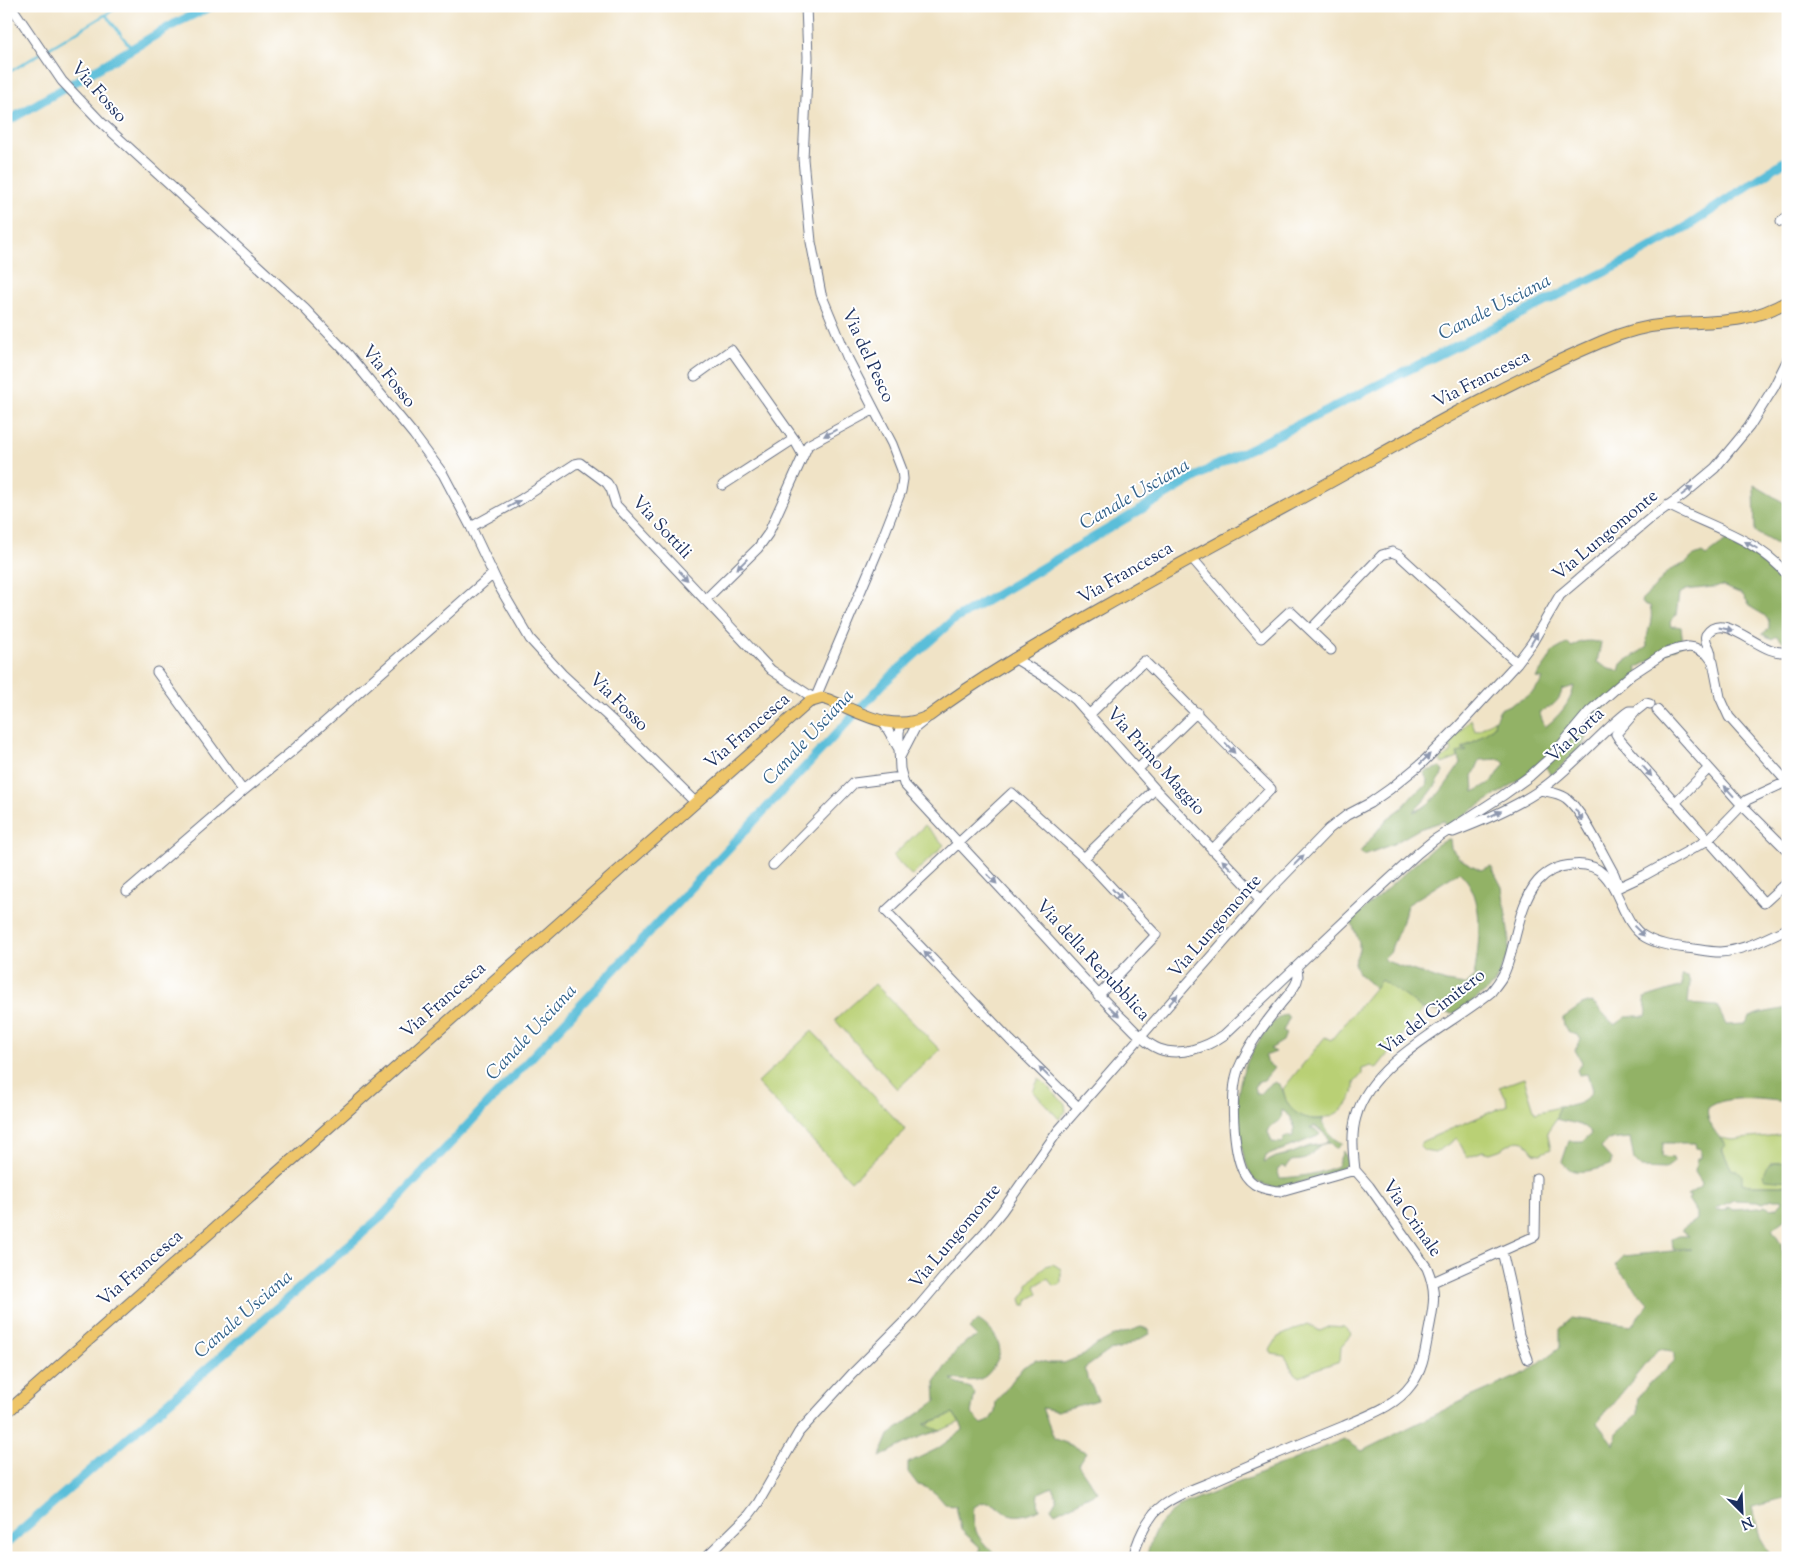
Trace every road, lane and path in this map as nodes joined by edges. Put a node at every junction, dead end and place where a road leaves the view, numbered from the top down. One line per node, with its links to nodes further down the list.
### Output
1 (11, 6): 11 (street, Via Fosso)
2 (806, 6): 6 (street, Via del Pesco)
3 (1788, 302): 12 (main road, Via Francesca)
4 (1788, 359): 10 (street, Via Lungomonte, one-way to 4)
5 (695, 376): 7 (street)
6 (873, 410): 8 (street, one-way to 8); 23 (street, Via del Pesco)
7 (794, 439): 8 (street); 9 (street)
8 (803, 455): 15 (street, one-way to 15)
9 (723, 485)
10 (1668, 505): 14 (street, one-way to 10); 21 (street, Via Lungomonte, one-way to 10)
11 (471, 527): 13 (street, Via Fosso); 15 (street, Via Sottili, one-way to 15)
12 (1191, 557): 16 (street); 19 (main road, Via Francesca)
13 (493, 574): 37 (street); 38 (street, Via Fosso)
14 (1788, 576)
15 (706, 600): 23 (street, Via Sottili)
16 (1310, 630): 17 (street); 21 (street)
17 (1331, 650)
18 (1788, 651): 20 (street, one-way to 18)
19 (1014, 658): 26 (street, Via Primo Maggio); 27 (main road, Via Francesca)
20 (1711, 658): 34 (street); 41 (street, Via della Repubblica)
21 (1516, 663): 51 (street, Via Lungomonte, one-way to 21)
22 (158, 672): 37 (street)
23 (815, 699): 28 (main road, Via Francesca); 38 (main road, Via Francesca)
24 (1636, 711): 31 (street, Via Porta); 36 (street, Via Porta); 39 (street, Via Porta, one-way to 39)
25 (1197, 712): 26 (street); 32 (street); 44 (street, one-way to 44)
26 (1090, 714): 32 (street, Via Primo Maggio)
27 (929, 716): 29 (main road, Via Francesca); 30 (street)
28 (884, 723): 29 (main road, Via Francesca); 30 (street)
29 (902, 724): 30 (street)
30 (902, 751): 33 (street)
31 (1708, 768): 39 (street); 40 (street, one-way to 31)
32 (1138, 769): 35 (street, Via Primo Maggio)
33 (901, 777): 43 (street, Via della Repubblica); 47 (street)
34 (1787, 785): 40 (street)
35 (1155, 789): 44 (street, Via Primo Maggio); 46 (street)
36 (1540, 790): 41 (street, Via della Repubblica, one-way to 36); 49 (street, one-way to 49)
37 (244, 791): 50 (street)
38 (695, 802): 62 (main road, Via Francesca)
39 (1675, 803): 42 (street)
40 (1742, 805): 42 (street); 45 (street)
41 (1434, 840): 53 (street, Via della Repubblica)
42 (1708, 840): 48 (street); 49 (street)
43 (958, 844): 46 (street); 54 (street, Via della Repubblica, one-way to 54); 56 (street, one-way to 43)
44 (1212, 850): 51 (street, Via Primo Maggio, one-way to 44)
45 (1788, 851)
46 (1084, 858): 54 (street, one-way to 54)
47 (774, 865)
48 (1788, 881)
49 (1615, 889): 52 (street, one-way to 52); 57 (street, Via del Cimitero)
50 (127, 890)
51 (1263, 897): 55 (street, Via Lungomonte, one-way to 51)
52 (1788, 928)
53 (1296, 967): 55 (street, Via della Repubblica); 57 (street)
54 (1098, 996): 55 (street, Via della Repubblica, one-way to 55)
55 (1141, 1036): 56 (street, Via Lungomonte)
56 (1078, 1107): 63 (street, Via Lungomonte)
57 (1355, 1170): 60 (street, Via Crinale)
58 (1536, 1178): 59 (street)
59 (1502, 1251): 60 (street); 61 (street)
60 (1433, 1282): 64 (street, Via Crinale)
61 (1528, 1360)
62 (6, 1413)
63 (706, 1558)
64 (1133, 1558)

